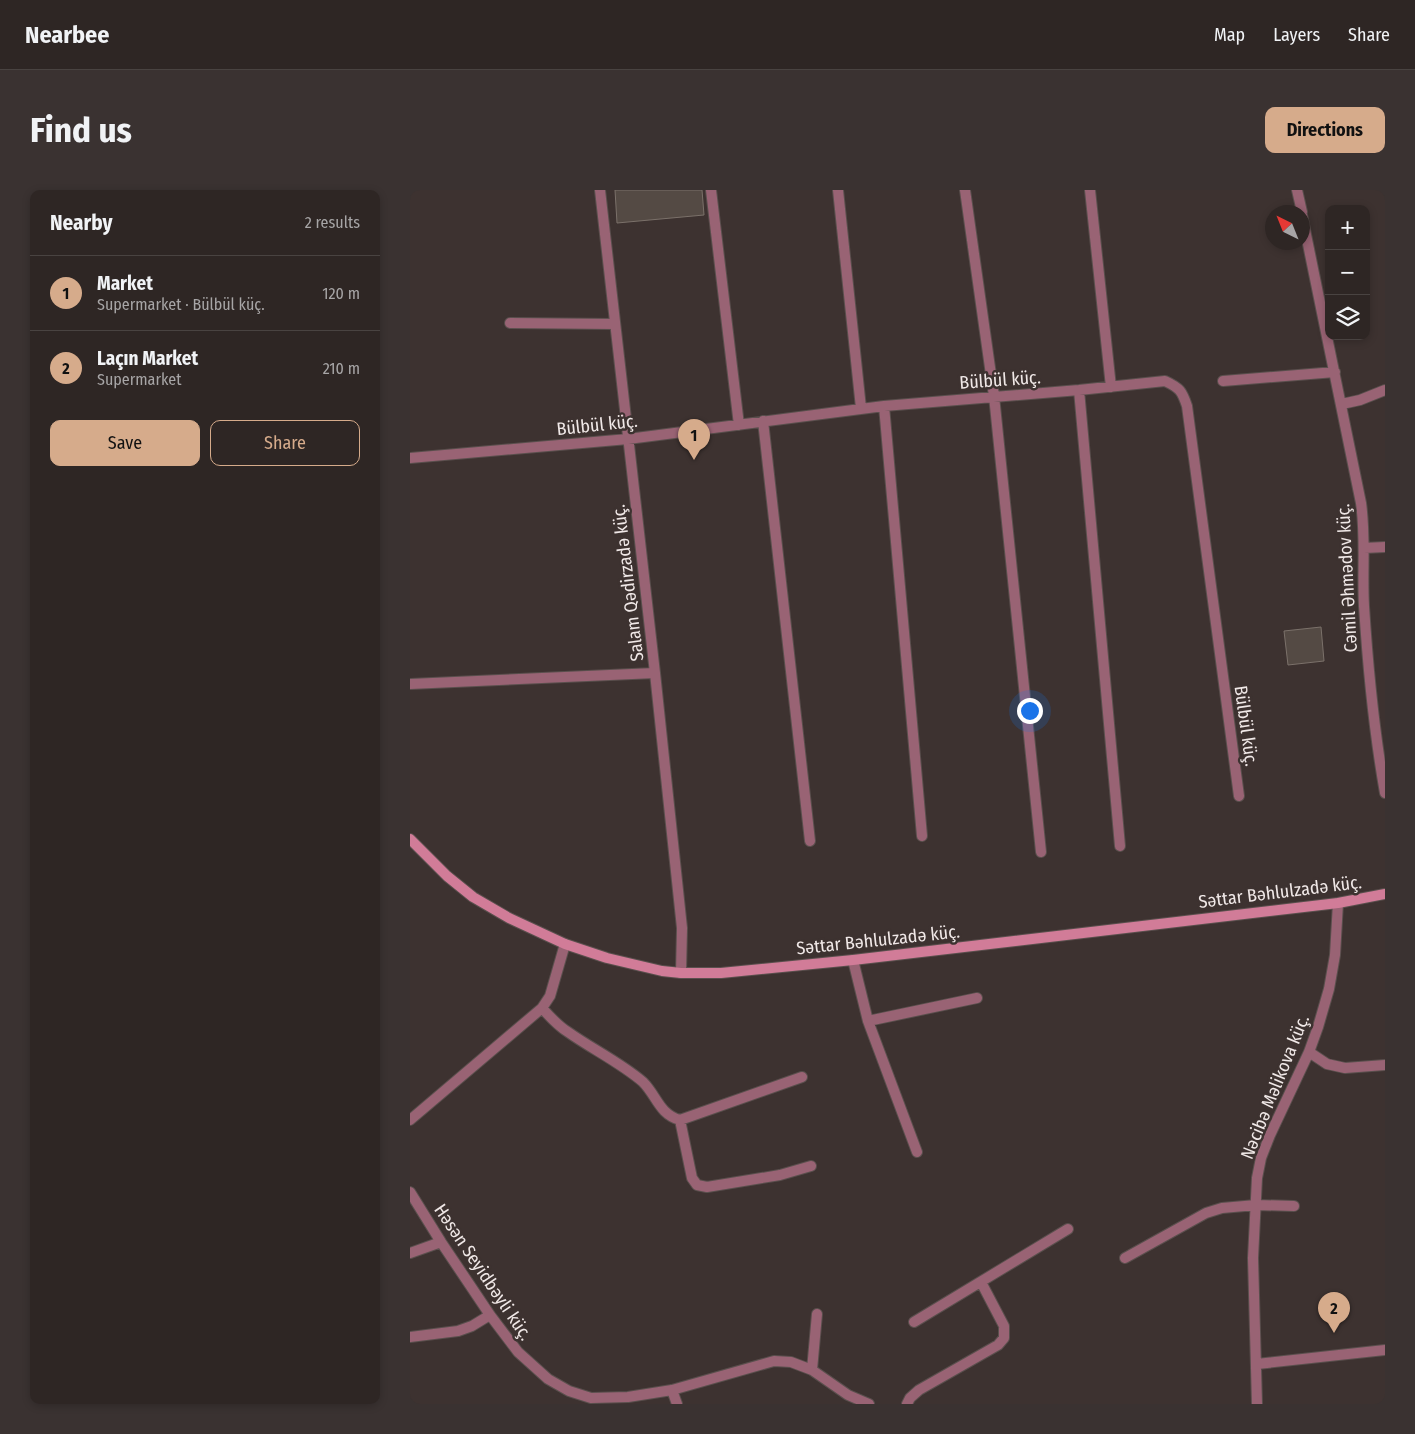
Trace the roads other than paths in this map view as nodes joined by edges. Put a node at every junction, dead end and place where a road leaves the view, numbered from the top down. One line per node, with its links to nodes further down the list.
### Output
1 (600, 190): 10 (street, Salam Qədirzadə küç.)
2 (710, 190): 21 (street)
3 (838, 190): 19 (street)
4 (965, 190): 16 (street)
5 (1090, 190): 13 (street)
6 (1297, 190): 7 (street, Cəmil Əhmədov küç.)
7 (1300, 205)
8 (1310, 250): 11 (street, Cəmil Əhmədov küç.)
9 (510, 323): 10 (street)
10 (615, 324): 22 (street, Salam Qədirzadə küç.)
11 (1335, 372): 12 (street); 17 (street, Cəmil Əhmədov küç.)
12 (1223, 381)
13 (1110, 387): 14 (street, Bülbül küç.); 29 (street, Bülbül küç.)
14 (1079, 390): 16 (street, Bülbül küç.); 33 (street)
15 (1385, 390): 17 (street)
16 (994, 396): 18 (street, Bülbül küç.); 34 (street)
17 (1342, 404): 25 (street, Cəmil Əhmədov küç.)
18 (884, 406): 19 (street, Bülbül küç.); 30 (street)
19 (861, 408): 20 (street, Bülbül küç.)
20 (764, 421): 21 (street, Bülbül küç.); 32 (street)
21 (739, 424): 22 (street, Bülbül küç.)
22 (628, 439): 23 (street, Bülbül küç.); 26 (street, Salam Qədirzadə küç.)
23 (410, 458)
24 (1385, 547): 25 (street)
25 (1364, 548): 28 (street, Cəmil Əhmədov küç.)
26 (655, 673): 27 (street); 39 (street, Salam Qədirzadə küç.)
27 (410, 684)
28 (1385, 793)
29 (1239, 796)
30 (922, 836)
31 (410, 839): 37 (street, Səttar Bəhlulzadə küç.)
32 (810, 841)
33 (1120, 846)
34 (1041, 852)
35 (1385, 894): 36 (street, Səttar Bəhlulzadə küç.)
36 (1338, 903): 38 (street, Səttar Bəhlulzadə küç.); 43 (street, Nəcibə Məlikova küç.)
37 (565, 944): 39 (street, Səttar Bəhlulzadə küç.); 41 (street)
38 (854, 960): 39 (street, Səttar Bəhlulzadə küç.); 42 (street)
39 (681, 973)
40 (976, 998): 42 (street)
41 (542, 1008): 46 (street); 47 (street)
42 (868, 1021): 48 (street)
43 (1309, 1052): 44 (street); 51 (street, Nəcibə Məlikova küç.)
44 (1385, 1065)
45 (802, 1077): 47 (street)
46 (410, 1120)
47 (680, 1120): 49 (street)
48 (918, 1152)
49 (812, 1166)
50 (410, 1192): 54 (street, Həsən Seyidbəyli küç.)
51 (1256, 1205): 52 (street); 56 (street); 63 (street, Nəcibə Məlikova küç.)
52 (1294, 1206)
53 (1068, 1229): 57 (street)
54 (441, 1242): 55 (street); 59 (street, Həsən Seyidbəyli küç.)
55 (410, 1253)
56 (1125, 1258)
57 (981, 1282): 60 (street); 68 (street)
58 (817, 1314): 64 (street)
59 (490, 1315): 61 (street); 65 (street, Həsən Seyidbəyli küç.)
60 (914, 1322)
61 (410, 1337)
62 (1385, 1350): 63 (street)
63 (1256, 1364): 69 (street, Nəcibə Məlikova küç.)
64 (812, 1370): 65 (street, Həsən Seyidbəyli küç.); 67 (street, Həsən Seyidbəyli küç.)
65 (672, 1390): 66 (street)
66 (677, 1404)
67 (869, 1404)
68 (907, 1404)
69 (1257, 1404)

